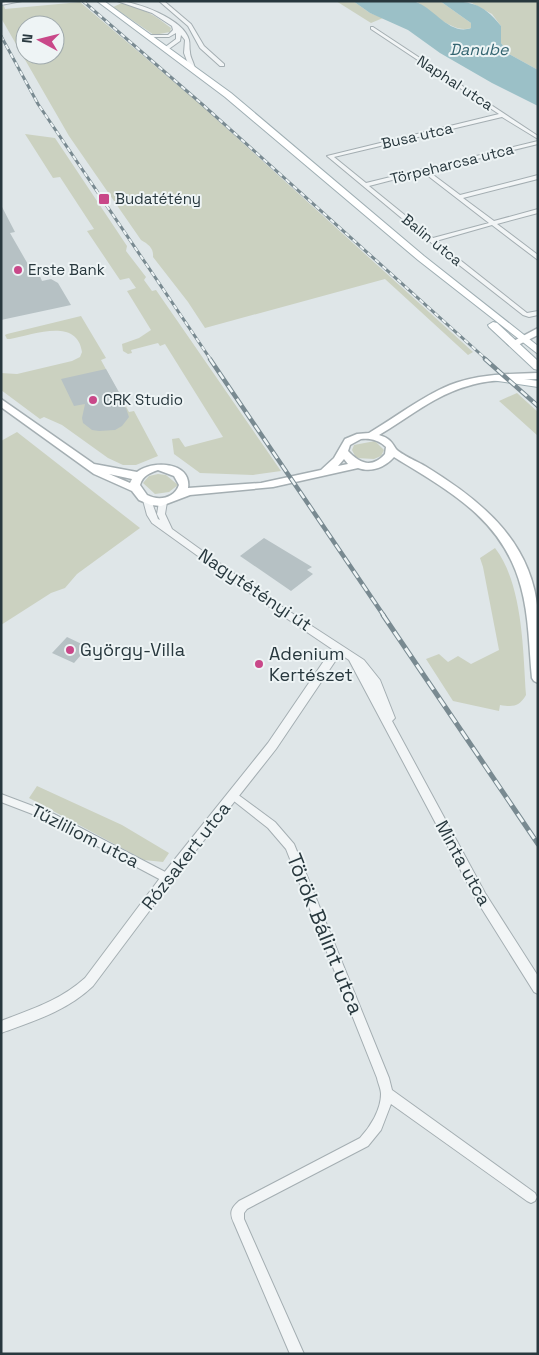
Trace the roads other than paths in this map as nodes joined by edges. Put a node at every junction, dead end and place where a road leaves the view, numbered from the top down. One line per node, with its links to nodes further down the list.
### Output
1 (20, 1): 5 (street)
2 (100, 1): 9 (main road)
3 (119, 1): 6 (street)
4 (160, 1): 12 (street)
5 (1, 4)
6 (172, 24): 8 (street); 10 (street)
7 (372, 28): 14 (street, Naphal utca)
8 (177, 29): 9 (street); 11 (street)
9 (147, 36): 11 (main road)
10 (187, 44): 11 (street); 13 (street)
11 (166, 49): 13 (main road)
12 (222, 65)
13 (194, 69): 27 (main road)
14 (503, 115): 15 (street, Naphal utca); 17 (street, Busa utca)
15 (538, 138)
16 (538, 142): 18 (street, Törpeharcsa utca)
17 (330, 156): 20 (street, Balin utca)
18 (426, 171): 20 (street, Törpeharcsa utca); 21 (street)
19 (538, 177): 21 (street)
20 (366, 185): 24 (street, Balin utca)
21 (460, 197): 23 (street)
22 (538, 211): 23 (street)
23 (493, 224): 24 (street); 26 (street)
24 (433, 240): 29 (street, Balin utca)
25 (538, 249): 26 (street)
26 (529, 251): 28 (street)
27 (421, 258): 31 (main road); 32 (main road)
28 (538, 258)
29 (538, 313)
30 (538, 332): 31 (main road)
31 (524, 338): 32 (main road); 33 (main road)
32 (513, 344): 34 (main road)
33 (538, 351)
34 (538, 367)
35 (538, 376): 36 (main road)
36 (496, 378): 37 (main road); 40 (main road)
37 (538, 384)
38 (1, 398): 39 (main road, Nagytétényi út)
39 (6, 404): 44 (main road, Nagytétényi út)
40 (398, 420): 41 (main road); 42 (main road)
41 (371, 436): 42 (main road); 43 (main road)
42 (389, 447): 45 (main road); 48 (main road)
43 (344, 453): 46 (main road); 47 (main road)
44 (86, 463): 49 (main road, Nagytétényi út); 52 (main road, Nagytétényi út)
45 (382, 464): 46 (main road); 48 (main road)
46 (359, 465): 47 (main road)
47 (325, 471): 51 (main road)
48 (430, 475): 58 (main road)
49 (138, 476): 50 (main road, Nagytétényi út); 52 (main road)
50 (183, 480): 51 (main road); 53 (main road)
51 (243, 487): 53 (main road)
52 (134, 488): 54 (main road, Nagytétényi út)
53 (180, 493): 55 (main road)
54 (147, 500): 55 (main road); 56 (street, Nagytétényi út)
55 (163, 502): 56 (street)
56 (171, 533): 57 (street, Nagytétényi út)
57 (339, 647): 59 (street, Rózsakert utca); 62 (street, Minta utca)
58 (538, 678)
59 (233, 795): 61 (street, Rózsakert utca); 64 (street, Török Bálint utca)
60 (1, 798): 61 (street, Tűzliliom utca)
61 (167, 878): 63 (street, Rózsakert utca)
62 (538, 988)
63 (1, 1027)
64 (387, 1094): 65 (street); 66 (street)
65 (530, 1197)
66 (297, 1354)

